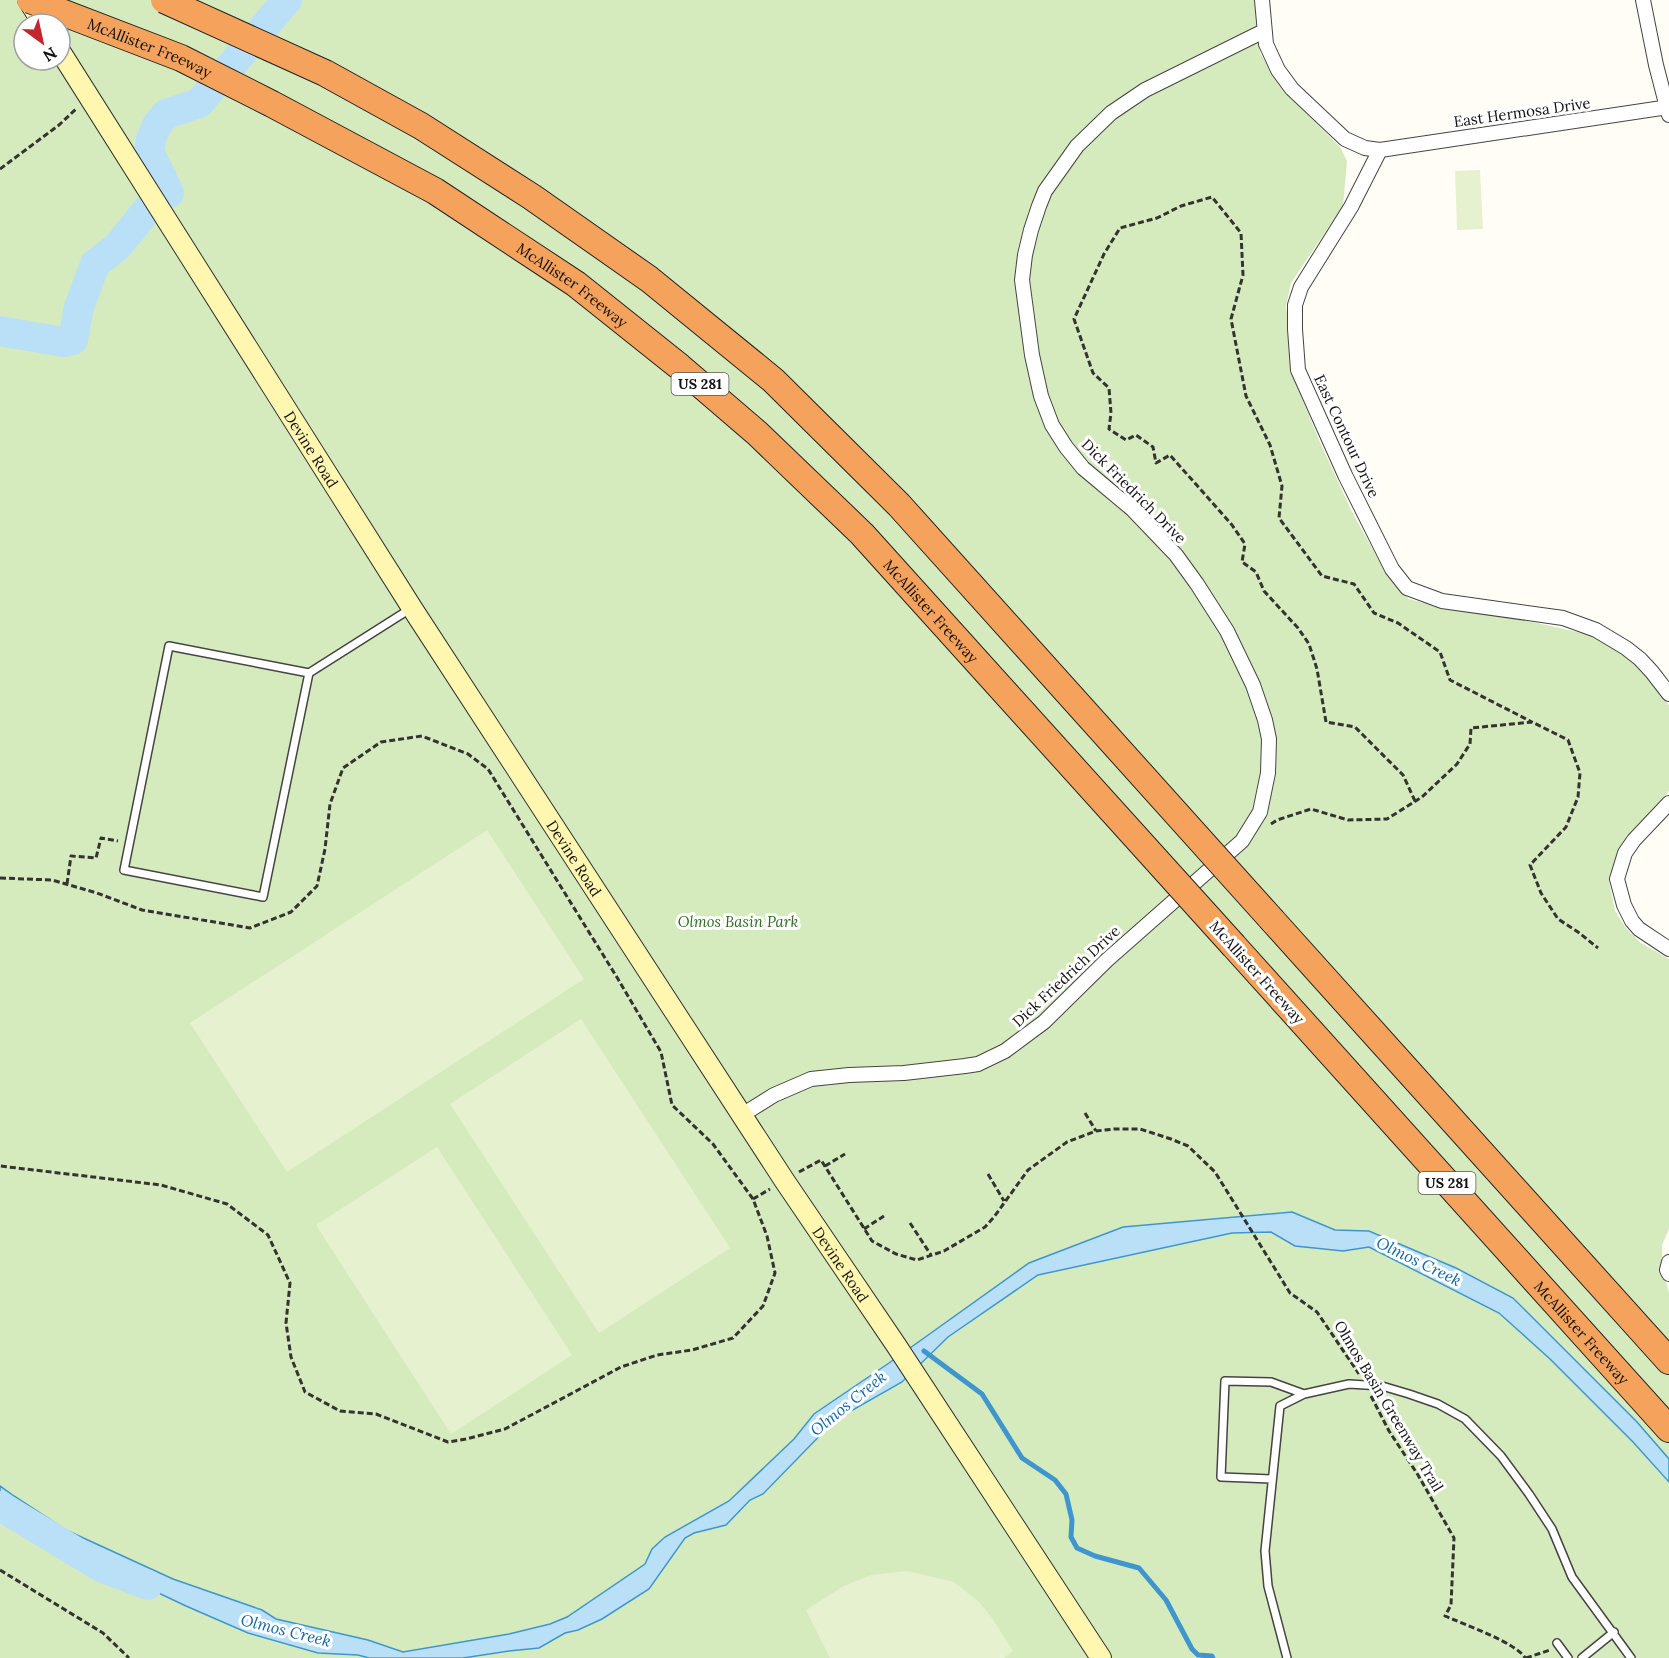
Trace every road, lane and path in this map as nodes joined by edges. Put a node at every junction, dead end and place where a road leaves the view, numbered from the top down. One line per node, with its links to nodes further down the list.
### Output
1 (29, 0): 41 (highway, McAllister Freeway / US 281, bridge)
2 (164, 0): 38 (highway, US 281, bridge)
3 (1262, 0): 5 (street)
4 (1643, 0): 8 (street)
5 (1264, 31): 9 (street); 24 (street, Dick Friedrich Drive)
6 (72, 70): 7 (street, Devine Road)
7 (91, 100): 10 (path); 11 (street, Devine Road)
8 (1668, 110): 9 (street, East Hermosa Drive)
9 (1380, 150): 13 (street, East Contour Drive)
10 (0, 169)
11 (412, 608): 12 (lane); 24 (street, Devine Road)
12 (309, 673): 18 (lane); 18 (lane)
13 (1669, 694)
14 (1532, 722): 15 (path); 15 (path); 21 (path)
15 (1415, 801): 17 (path)
16 (1669, 803): 22 (street)
17 (1268, 825)
18 (130, 843): 20 (path)
19 (0, 878): 20 (path)
20 (67, 884): 27 (path)
21 (1598, 948)
22 (1669, 949)
23 (1085, 1113): 25 (path)
24 (742, 1115): 30 (street, Devine Road)
25 (1096, 1131): 31 (path, Olmos Basin Greenway Trail); 39 (path, Olmos Basin Greenway Trail)
26 (845, 1154): 28 (path)
27 (0, 1166)
28 (825, 1166): 30 (path); 34 (path, Olmos Basin Greenway Trail)
29 (988, 1174): 31 (path)
30 (784, 1180): 47 (street, Devine Road)
31 (1004, 1201): 35 (path, Olmos Basin Greenway Trail)
32 (885, 1216): 34 (path)
33 (909, 1223): 35 (path)
34 (864, 1229): 35 (path, Olmos Basin Greenway Trail)
35 (931, 1255)
36 (1669, 1262): 37 (street)
37 (1669, 1274)
38 (1669, 1360)
39 (1365, 1385): 40 (lane); 44 (lane); 49 (path, Olmos Basin Greenway Trail)
40 (1304, 1394): 42 (lane); 42 (lane)
41 (1665, 1424)
42 (1272, 1479): 48 (lane)
43 (0, 1570): 46 (path)
44 (1614, 1632): 51 (lane); 52 (lane)
45 (1559, 1645): 49 (path); 50 (lane)
46 (129, 1658)
47 (1101, 1658)
48 (1287, 1658)
49 (1526, 1658)
50 (1568, 1658)
51 (1582, 1658)
52 (1631, 1658)

